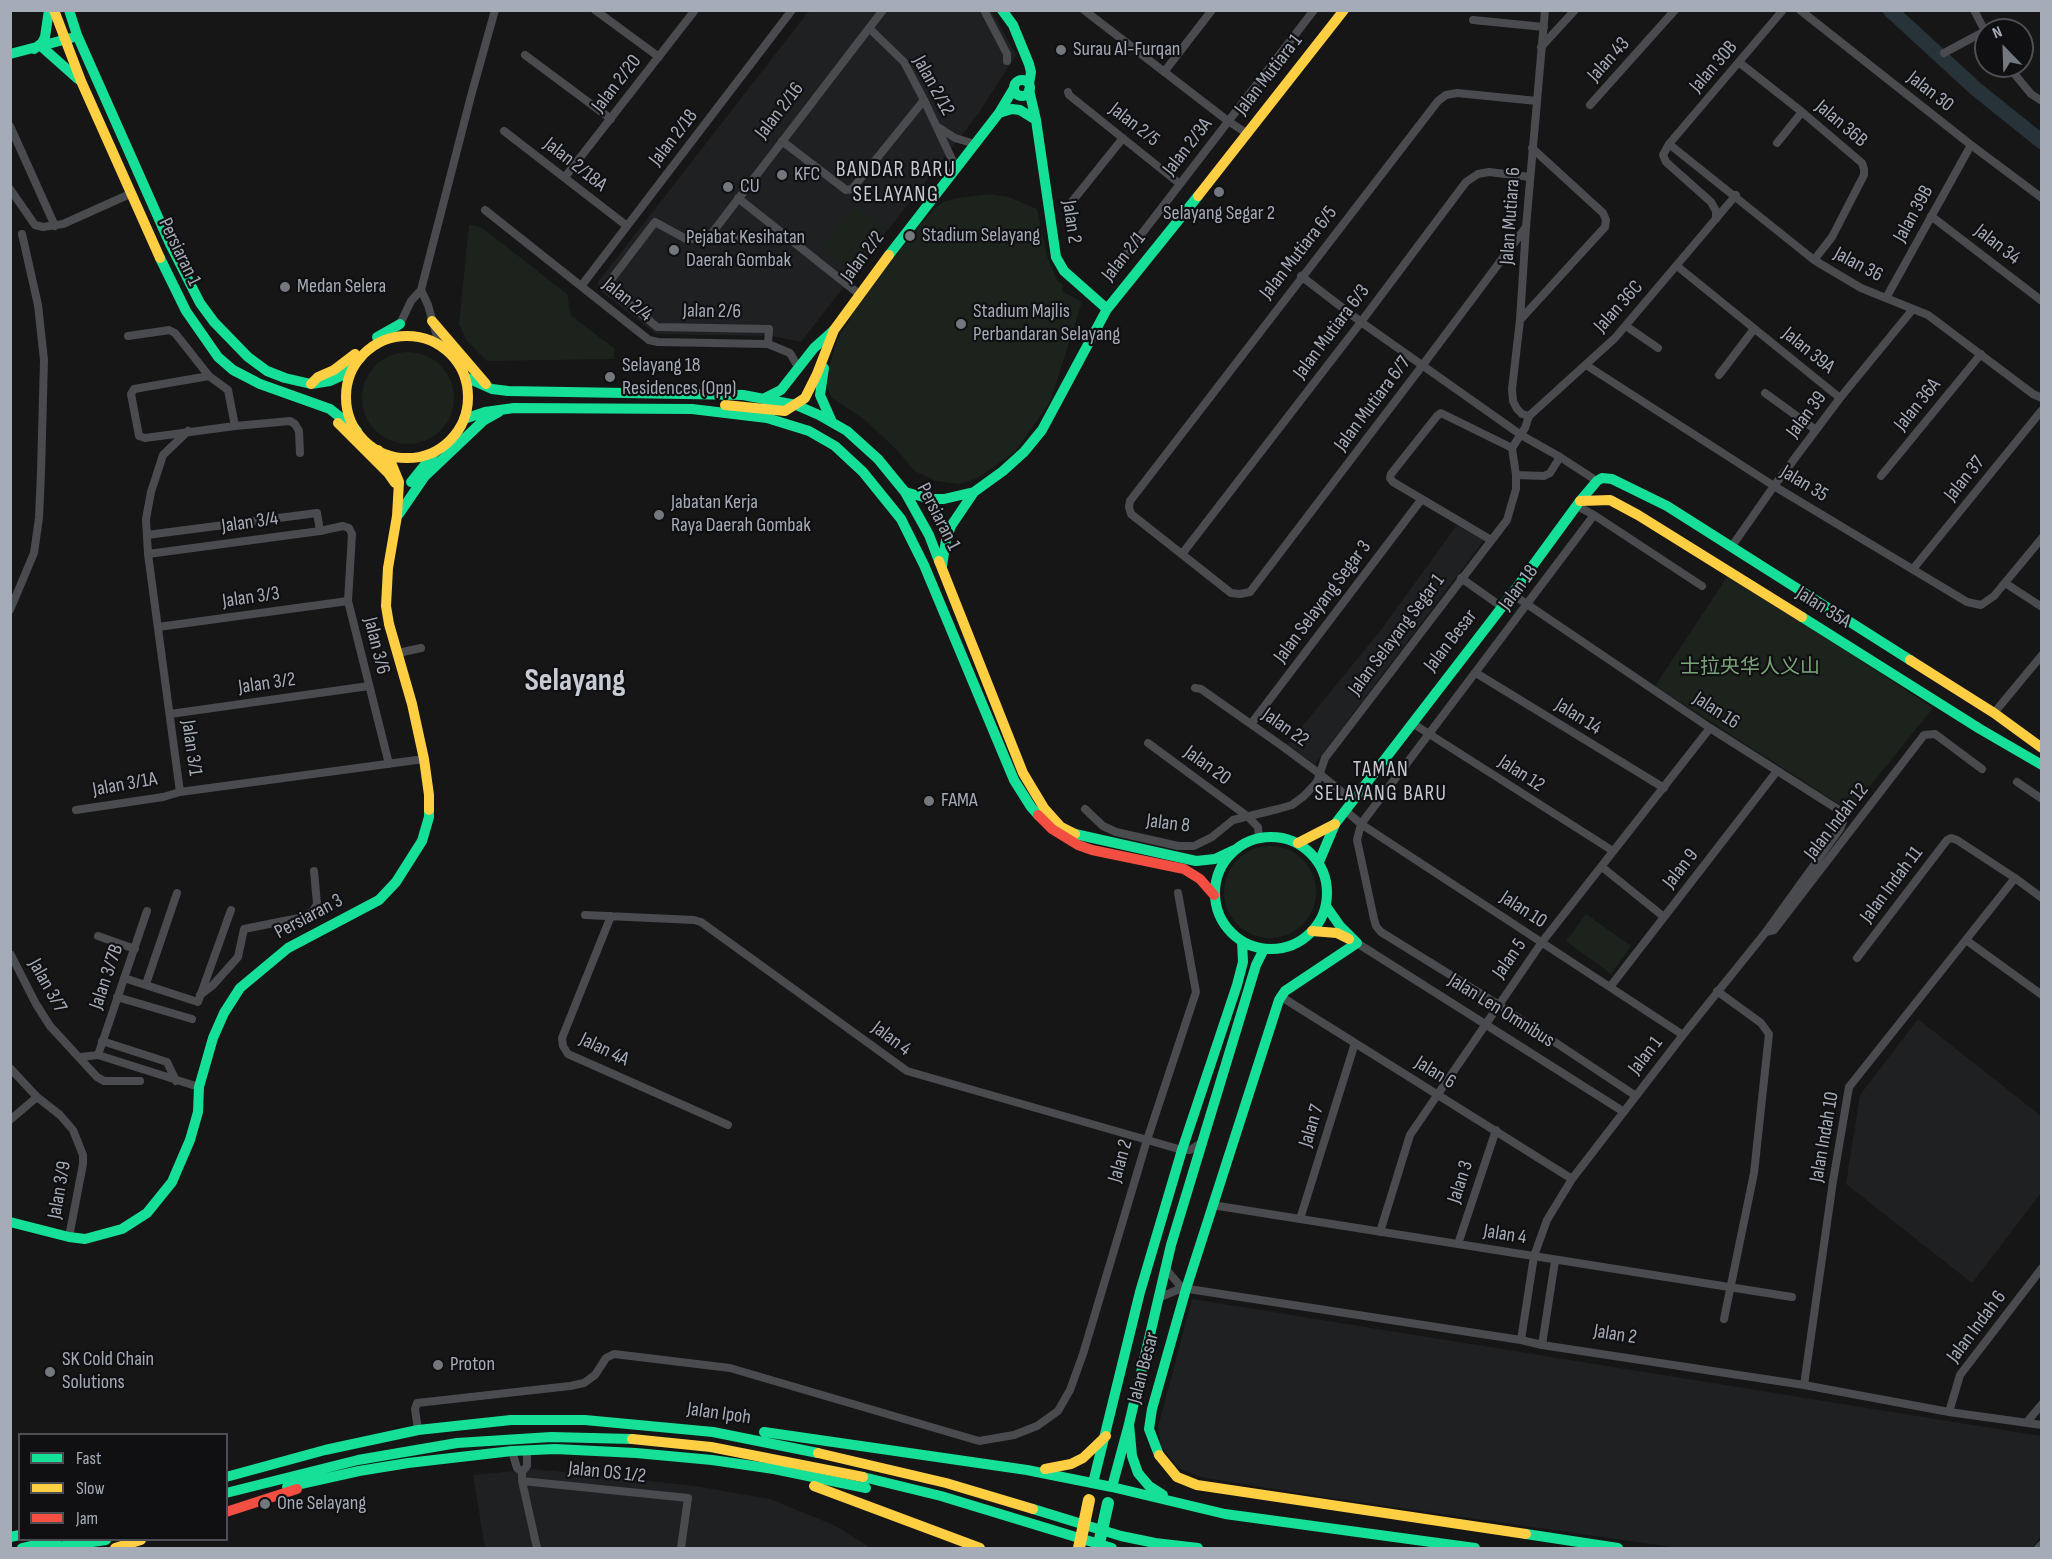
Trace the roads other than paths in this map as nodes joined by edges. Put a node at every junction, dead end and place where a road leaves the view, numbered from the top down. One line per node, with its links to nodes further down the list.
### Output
1 (49, 10): 28 (main road)
2 (54, 10): 26 (main road, Persiaran 1)
3 (69, 10): 24 (main road, Persiaran 1)
4 (495, 10): 84 (street)
5 (595, 10): 32 (street)
6 (695, 10): 32 (street, Jalan 2/20)
7 (792, 10): 74 (street, Jalan 2/18)
8 (883, 10): 23 (street, Jalan 2/16)
9 (984, 10): 33 (street)
10 (1002, 10): 38 (main road)
11 (1084, 10): 20 (street)
12 (1212, 10): 35 (street)
13 (1314, 10): 48 (street, Jalan 2/3A)
14 (1344, 10): 52 (main road, Jalan Mutiara 1)
15 (1545, 10): 22 (street, Jalan Mutiara 6)
16 (1575, 10): 27 (street)
17 (1675, 10): 43 (street, Jalan 43)
18 (1783, 10): 34 (street, Jalan 30B)
19 (1800, 10): 58 (street, Jalan 30)
20 (1095, 14): 35 (street)
21 (1473, 20): 22 (street)
22 (1544, 27): 27 (street, Jalan Mutiara 6)
23 (869, 28): 40 (street, Jalan 2/12); 54 (street, Jalan 2/16)
24 (77, 35): 26 (main road); 110 (main road, Persiaran 1)
25 (1974, 38): 29 (street)
26 (65, 40): 28 (main road); 37 (main road, Persiaran 1)
27 (1542, 47): 41 (street, Jalan Mutiara 6)
28 (38, 48): 30 (main road); 37 (main road)
29 (1944, 53)
30 (10, 54)
31 (525, 54): 46 (street)
32 (659, 57): 46 (street, Jalan 2/20)
33 (1007, 61)
34 (1740, 63): 44 (street, Jalan 36B); 57 (street, Jalan 30B)
35 (1164, 72): 48 (street)
36 (2018, 78): 42 (street)
37 (81, 81): 65 (main road, Persiaran 1)
38 (1021, 89): 45 (main road, Jalan 2/2); 47 (main road, Jalan 2)
39 (1068, 92): 53 (street, Jalan 2/5)
40 (924, 100): 50 (street, Jalan 2/12); 54 (street)
41 (1537, 101): 59 (street, Jalan Mutiara 6); 82 (street, Jalan Mutiara 6/5)
42 (2042, 101)
43 (1590, 105)
44 (1802, 112): 55 (street); 79 (street, Jalan 36B)
45 (999, 113): 47 (main road); 56 (main road, Jalan 2/2)
46 (611, 118): 61 (street, Jalan 2/20)
47 (1036, 120): 88 (main road, Jalan 2)
48 (1228, 121): 52 (street); 63 (street, Jalan 2/3A)
49 (10, 126): 73 (street)
50 (937, 126): 56 (street); 60 (street, Jalan 2/12)
51 (504, 131): 61 (street, Jalan 2/18A)
52 (1248, 134): 88 (main road, Jalan 2/1)
53 (1123, 138): 63 (street, Jalan 2/5); 69 (street)
54 (782, 141): 68 (street, Jalan 2/16)
55 (1777, 143)
56 (975, 144): 60 (main road, Jalan 2/2)
57 (1669, 144): 66 (street, Jalan 36); 72 (street)
58 (1971, 145): 67 (street, Jalan 30); 71 (street, Jalan 39B)
59 (1532, 148): 62 (street, Jalan Mutiara 6); 90 (street)
60 (956, 168): 85 (main road, Jalan 2/2)
61 (565, 177): 74 (street, Jalan 2/18A)
62 (1530, 177): 75 (street, Jalan Mutiara 6); 92 (street, Jalan Mutiara 6/3)
63 (1180, 184): 81 (street, Jalan 2/3A)
64 (10, 189): 73 (street)
65 (130, 194): 73 (street); 116 (main road, Persiaran 1)
66 (1736, 195): 72 (street, Jalan 36C); 79 (street, Jalan 36)
67 (2040, 195)
68 (738, 198): 77 (street); 78 (street, Jalan 2/16)
69 (1070, 204)
70 (485, 210): 83 (street, Jalan 2/4)
71 (1931, 216): 86 (street, Jalan 39B); 87 (street, Jalan 34)
72 (1716, 219): 80 (street, Jalan 36C)
73 (55, 226)
74 (627, 226): 83 (street, Jalan 2/18)
75 (1526, 227): 90 (street, Jalan Mutiara 6); 105 (street, Jalan Mutiara 6/7)
76 (22, 234): 165 (street)
77 (783, 234): 78 (street); 85 (street)
78 (710, 237): 100 (street, Jalan 2/6)
79 (1814, 260): 86 (street, Jalan 36)
80 (1677, 266): 94 (street, Jalan 36C); 95 (street, Jalan 39A)
81 (1110, 275)
82 (1301, 276): 92 (street); 154 (street, Jalan Mutiara 6/5)
83 (582, 285): 100 (street, Jalan 2/4)
84 (421, 290): 91 (street); 93 (street)
85 (859, 294): 96 (main road, Jalan 2/2)
86 (1886, 298): 89 (street, Jalan 36)
87 (2042, 301)
88 (1107, 309): 141 (main road, Jalan 2/1)
89 (1914, 309): 102 (street, Jalan 36); 114 (street, Jalan 39)
90 (1520, 320): 121 (street, Jalan Mutiara 6)
91 (432, 321): 99 (street); 111 (main road)
92 (1361, 322): 105 (street); 154 (street, Jalan Mutiara 6/3)
93 (400, 324): 98 (street); 110 (main road)
94 (1626, 326): 101 (street); 104 (street, Jalan 36C)
95 (1754, 329): 107 (street, Jalan 39A); 114 (street, Jalan 39A)
96 (834, 330): 106 (main road); 117 (main road, Jalan 2/2); 123 (main road)
97 (128, 336): 108 (street)
98 (388, 339): 99 (main road); 103 (main road)
99 (439, 344): 109 (main road)
100 (768, 344): 106 (street, Jalan 2/4)
101 (1658, 348)
102 (1981, 354): 115 (street, Jalan 36); 137 (street, Jalan 36A)
103 (361, 357): 110 (main road, Persiaran 1); 127 (main road)
104 (1586, 365): 121 (street, Jalan 36C); 139 (street, Jalan 35)
105 (1422, 366): 128 (street); 154 (street, Jalan Mutiara 6/7)
106 (798, 368): 113 (main road)
107 (1719, 375)
108 (209, 376): 124 (street); 126 (street)
109 (465, 377): 111 (main road, Persiaran 1); 122 (main road)
110 (311, 384)
111 (492, 389): 113 (main road, Persiaran 1)
112 (1765, 393): 125 (street)
113 (765, 398): 117 (main road, Persiaran 1)
114 (1840, 398): 125 (street, Jalan 39)
115 (2042, 398)
116 (315, 403): 127 (main road, Persiaran 1); 142 (main road)
117 (796, 405): 119 (main road); 123 (main road, Persiaran 1)
118 (505, 409): 119 (main road, Persiaran 1); 122 (main road, Persiaran 1); 146 (main road)
119 (692, 409): 135 (main road, Persiaran 1)
120 (2042, 410): 156 (street, Jalan 37)
121 (1529, 416): 128 (street, Jalan 36C)
122 (464, 419): 130 (main road)
123 (834, 424): 132 (main road, Persiaran 1)
124 (236, 426): 126 (street); 133 (street)
125 (1816, 430): 139 (street, Jalan 39)
126 (188, 431): 149 (street, Jalan 3/1)
127 (357, 431): 131 (main road)
128 (1521, 435): 129 (street); 134 (street)
129 (1512, 448): 136 (street, Jalan Selayang Segar 1); 143 (street)
130 (438, 449): 131 (main road); 142 (main road, Persiaran 3)
131 (378, 450): 142 (main road, Persiaran 3)
132 (869, 451): 135 (main road); 140 (main road, Persiaran 1)
133 (300, 453)
134 (1560, 457): 136 (street); 138 (street)
135 (855, 465): 208 (main road, Persiaran 1)
136 (1516, 475): 151 (street, Jalan Selayang Segar 1)
137 (1881, 476)
138 (1597, 481): 144 (main road, Jalan Besar); 152 (main road, Jalan 35A)
139 (1774, 486): 152 (street, Jalan 39); 156 (street, Jalan 35)
140 (905, 492): 141 (main road, Jalan 2/1); 155 (main road, Persiaran 1)
141 (974, 492): 155 (main road, Jalan 2/1)
142 (399, 497): 146 (main road, Persiaran 3)
143 (1420, 500): 151 (street); 176 (street, Jalan Selayang Segar 3)
144 (1578, 503): 145 (street); 160 (main road, Jalan Besar); 183 (main road, Jalan 35A)
145 (1594, 515): 159 (street); 162 (street, Jalan 18)
146 (398, 516): 168 (main road, Persiaran 3)
147 (320, 531): 148 (street, Jalan 3/4); 149 (street); 153 (street, Jalan 3/4)
148 (352, 534): 161 (street, Jalan 3/6)
149 (147, 535): 153 (street, Jalan 3/1)
150 (2042, 538): 158 (street, Jalan 35)
151 (1491, 540): 157 (street, Jalan Selayang Segar 1)
152 (1732, 546): 173 (main road, Jalan 35A)
153 (148, 554): 166 (street, Jalan 3/1)
154 (1182, 554)
155 (942, 567): 200 (main road, Persiaran 1)
156 (1913, 569): 158 (street, Jalan 35)
157 (1461, 578): 163 (street); 186 (street, Jalan Selayang Segar 1)
158 (2005, 583): 164 (street)
159 (1702, 586)
160 (1512, 594): 162 (street, Jalan 16); 163 (main road, Jalan Besar)
161 (348, 601): 166 (street, Jalan 3/3); 171 (street, Jalan 3/6)
162 (1527, 604): 170 (street, Jalan 18); 177 (street, Jalan 16)
163 (1502, 607): 175 (main road, Jalan Besar)
164 (2042, 607)
165 (10, 610)
166 (158, 627): 174 (street, Jalan 3/1)
167 (421, 648): 168 (street)
168 (398, 653): 181 (main road, Persiaran 3)
169 (2042, 655): 173 (street)
170 (1476, 673): 178 (street, Jalan 18); 188 (street, Jalan 14)
171 (369, 686): 174 (street, Jalan 3/2); 182 (street, Jalan 3/6)
172 (1195, 688): 176 (street, Jalan 22)
173 (1994, 713): 180 (main road, Jalan 35A)
174 (170, 714): 189 (street, Jalan 3/1)
175 (1412, 723): 178 (street, Jalan 12); 191 (main road, Jalan Besar)
176 (1251, 724): 186 (street, Jalan 22)
177 (1710, 728): 185 (street, Jalan 16); 188 (street, Jalan 5)
178 (1429, 734): 197 (street, Jalan 18); 201 (street, Jalan 12)
179 (1148, 743): 195 (street, Jalan 20)
180 (2042, 748)
181 (424, 759): 182 (street, Jalan 3/1); 246 (main road, Persiaran 3)
182 (388, 764): 189 (street, Jalan 3/1)
183 (2042, 765)
184 (1982, 769): 217 (street, Jalan Indah 12)
185 (1778, 771): 194 (street, Jalan 16); 215 (street, Jalan 9)
186 (1320, 774): 191 (street, Jalan 22); 195 (street, Jalan Selayang Segar 1)
187 (2018, 782): 190 (street)
188 (1664, 788): 201 (street, Jalan 5)
189 (180, 792): 193 (street, Jalan 3/1A)
190 (2042, 799)
191 (1350, 806): 196 (main road, Jalan Besar); 197 (street, Jalan 10)
192 (1085, 809): 195 (street, Jalan 8)
193 (76, 810)
194 (1842, 815): 217 (street, Jalan 1)
195 (1247, 816): 198 (street)
196 (1335, 824): 199 (main road, Jalan Besar); 202 (main road, Jalan Besar)
197 (1361, 824): 221 (street, Jalan 10); 235 (street)
198 (1259, 837): 199 (main road); 200 (main road)
199 (1298, 843): 202 (main road)
200 (1233, 850): 208 (main road)
201 (1613, 851): 203 (street, Jalan 5)
202 (1319, 862): 210 (main road)
203 (1602, 867): 215 (street); 221 (street, Jalan 5)
204 (314, 871): 231 (street)
205 (2015, 878): 209 (street); 219 (street, Jalan Indah 10); 226 (street, Jalan Indah 11)
206 (1178, 893): 254 (street, Jalan 2)
207 (177, 894): 228 (street)
208 (1214, 895): 220 (main road)
209 (2042, 897)
210 (1326, 906): 216 (main road); 222 (main road, Jalan Len Omnibus)
211 (147, 910): 223 (street, Jalan 3/7B)
212 (231, 910): 231 (street)
213 (585, 915): 214 (street, Jalan 4)
214 (611, 916): 252 (street, Jalan 4A); 254 (street, Jalan 4)
215 (1664, 917): 229 (street, Jalan 9)
216 (1312, 932): 222 (main road, Jalan Len Omnibus); 224 (main road)
217 (1765, 933): 230 (street, Jalan 1)
218 (98, 936): 223 (street)
219 (1966, 940): 232 (street); 275 (street, Jalan Indah 10)
220 (1242, 941): 224 (main road); 256 (main road, Jalan Besar)
221 (1542, 942): 229 (street, Jalan 10); 235 (street, Jalan 5)
222 (1357, 943): 233 (main road); 237 (street, Jalan Len Omnibus)
223 (135, 949): 227 (street, Jalan 3/7B)
224 (1264, 949): 255 (main road, Jalan Besar)
225 (11, 955): 242 (street, Jalan 3/7)
226 (1857, 958)
227 (124, 978): 228 (street); 234 (street, Jalan 3/7B)
228 (146, 984): 231 (street)
229 (1610, 987): 238 (street, Jalan 10)
230 (1717, 992): 238 (street, Jalan 1); 268 (street)
231 (200, 995)
232 (2042, 995)
233 (1280, 996): 240 (street, Jalan 6); 258 (main road, Jalan Besar)
234 (117, 997): 236 (street); 239 (street, Jalan 3/7B)
235 (1499, 1005): 237 (street, Jalan 5); 248 (street)
236 (192, 1019)
237 (1485, 1024): 247 (street, Jalan 5); 250 (street, Jalan Len Omnibus)
238 (1683, 1035): 248 (street, Jalan 1)
239 (102, 1041): 241 (street, Jalan 3/7B); 245 (street)
240 (1355, 1043): 247 (street, Jalan 6); 259 (street, Jalan 7)
241 (98, 1055): 242 (street); 245 (street)
242 (81, 1058): 244 (street, Jalan 3/7)
243 (10, 1068): 249 (street, Jalan 3/9)
244 (140, 1081)
245 (176, 1081): 246 (street)
246 (200, 1087): 262 (main road, Persiaran 3)
247 (1437, 1094): 253 (street, Jalan 6); 261 (street, Jalan 5)
248 (1636, 1096): 250 (street, Jalan 1)
249 (37, 1097): 251 (street); 262 (street, Jalan 3/9)
250 (1624, 1112): 257 (street, Jalan 1)
251 (10, 1120)
252 (728, 1125)
253 (1496, 1130): 257 (street, Jalan 6); 263 (street, Jalan 3)
254 (1147, 1140): 256 (street, Jalan 4); 282 (street, Jalan 2)
255 (1201, 1143): 256 (street); 266 (main road, Jalan Besar)
256 (1182, 1150): 283 (main road, Jalan Besar)
257 (1572, 1179): 264 (street, Jalan 1)
258 (1212, 1205): 259 (street, Jalan 4); 269 (main road, Jalan Besar)
259 (1300, 1219): 261 (street, Jalan 4)
260 (10, 1221): 262 (main road, Persiaran 3)
261 (1380, 1232): 263 (street, Jalan 4)
262 (69, 1237)
263 (1458, 1244): 264 (street, Jalan 4)
264 (1534, 1256): 265 (street, Jalan 4); 273 (street, Jalan 1)
265 (1555, 1261): 268 (street, Jalan 4); 274 (street)
266 (1165, 1268): 269 (street); 271 (main road, Jalan Besar)
267 (2042, 1268): 277 (street, Jalan Indah 6)
268 (1730, 1286): 270 (street, Jalan 4); 272 (street)
269 (1184, 1288): 271 (street); 273 (street, Jalan 2); 315 (main road, Jalan Besar)
270 (1792, 1297)
271 (1158, 1298): 280 (main road, Jalan Besar)
272 (1724, 1319)
273 (1521, 1340): 274 (street, Jalan 2)
274 (1542, 1345): 275 (street, Jalan 2)
275 (1804, 1385): 277 (street, Jalan 2)
276 (2042, 1404): 279 (street)
277 (1949, 1412): 279 (street, Jalan 2)
278 (585, 1420): 282 (main road, Jalan Ipoh); 287 (main road); 313 (main road, Jalan Ipoh)
279 (2027, 1422): 281 (street, Jalan 2)
280 (1128, 1424): 292 (main road, Jalan Besar); 296 (main road)
281 (2042, 1425)
282 (418, 1430): 289 (main road, Jalan Ipoh)
283 (1106, 1436): 287 (main road); 291 (main road, Jalan Besar)
284 (527, 1450): 285 (main road); 286 (main road); 290 (street)
285 (512, 1451): 288 (main road); 290 (street)
286 (712, 1460): 299 (main road); 309 (main road)
287 (1027, 1470): 291 (main road)
288 (340, 1475): 293 (main road); 298 (main road)
289 (228, 1476)
290 (522, 1476): 307 (street); 308 (street, Jalan OS 1/2)
291 (1093, 1483): 292 (main road)
292 (1112, 1486): 296 (main road)
293 (239, 1490): 294 (main road, Jalan Ipoh); 299 (main road, Jalan Ipoh)
294 (228, 1493)
295 (1089, 1500): 310 (main road, bridge)
296 (1179, 1502): 314 (main road)
297 (1108, 1503): 311 (main road, bridge)
298 (228, 1511)
299 (1059, 1533): 312 (main road, Jalan Ipoh)
300 (48, 1541): 304 (main road)
301 (94, 1541): 305 (main road)
302 (135, 1541): 306 (main road)
303 (2042, 1544): 316 (street)
304 (22, 1548)
305 (50, 1548)
306 (115, 1548)
307 (537, 1548)
308 (681, 1548)
309 (980, 1548)
310 (1079, 1548)
311 (1098, 1548)
312 (1112, 1548)
313 (1198, 1548)
314 (1475, 1548)
315 (1618, 1548)
316 (2038, 1548)

